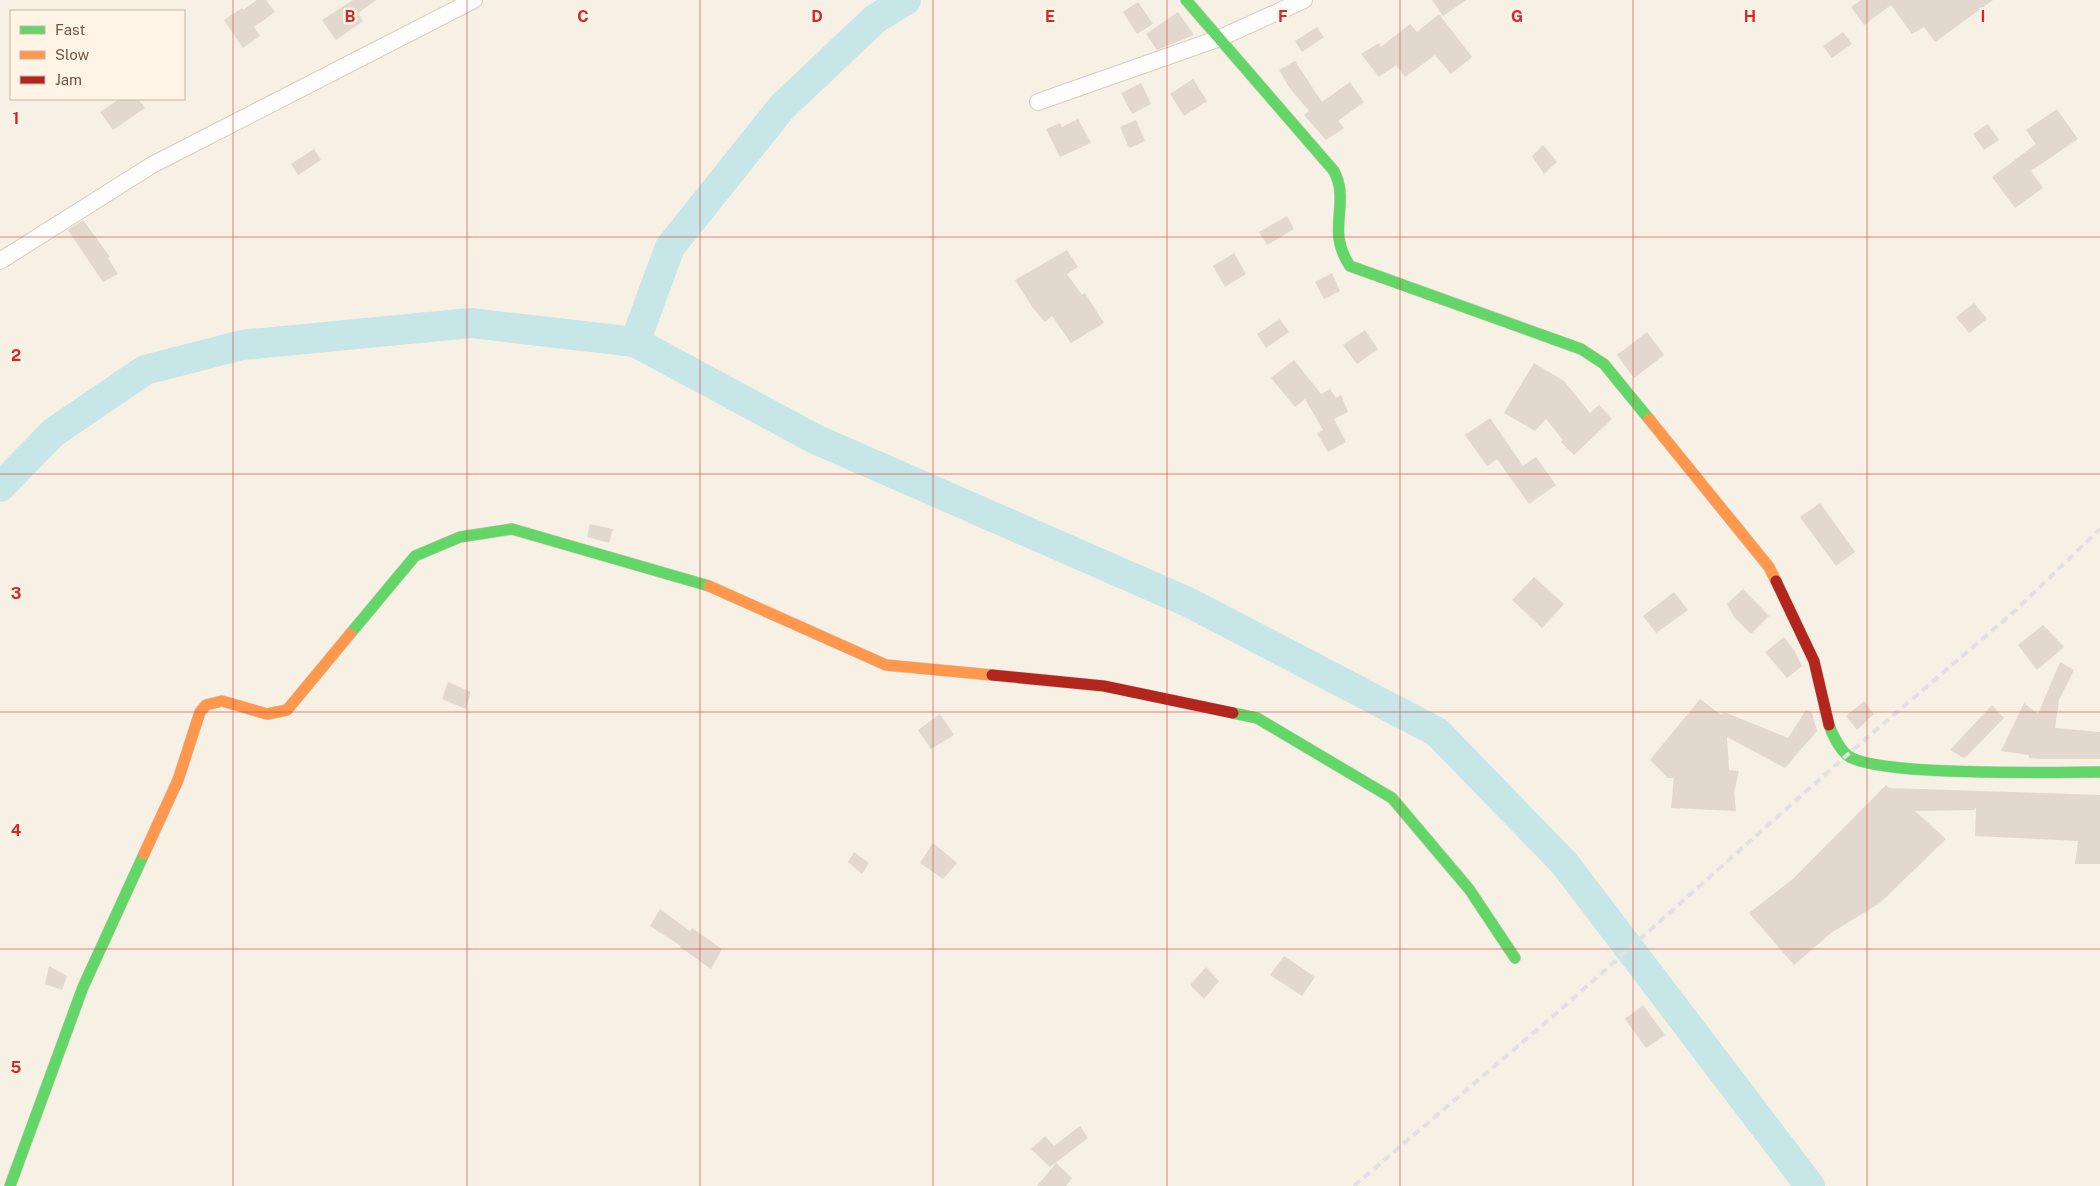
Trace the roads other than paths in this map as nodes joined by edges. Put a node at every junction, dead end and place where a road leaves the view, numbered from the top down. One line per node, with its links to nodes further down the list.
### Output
1 (474, 0): 6 (street)
2 (1186, 0): 4 (street)
3 (1304, 0): 4 (street)
4 (1220, 38): 5 (street); 7 (street)
5 (1038, 102)
6 (0, 260)
7 (2100, 772)
8 (1516, 958): 9 (street)
9 (10, 1186)

